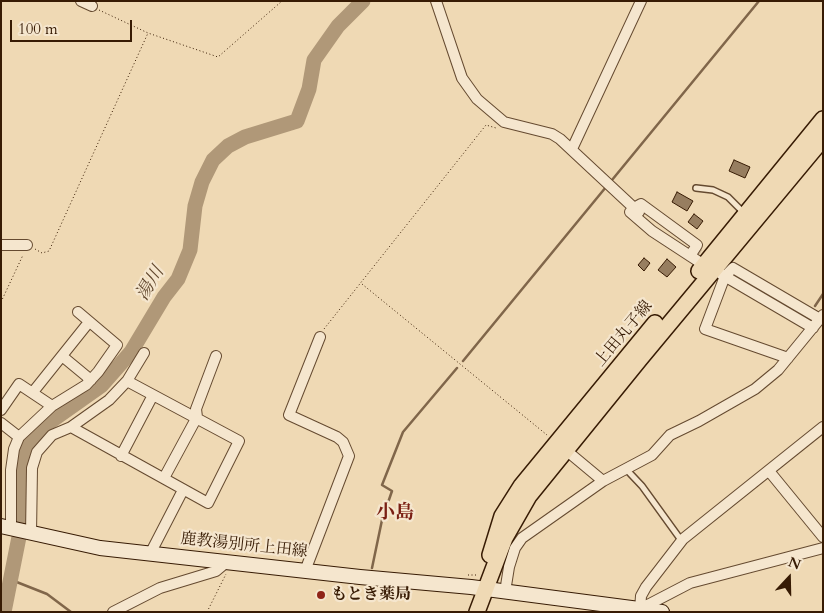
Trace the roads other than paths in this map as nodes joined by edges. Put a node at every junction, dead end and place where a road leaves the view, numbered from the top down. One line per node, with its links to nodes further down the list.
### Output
1 (81, 1): 4 (street)
2 (436, 1): 7 (street)
3 (641, 1): 7 (street)
4 (92, 6)
5 (823, 119): 9 (main road, 上田丸子線)
6 (823, 138): 12 (main road, 上田丸子線)
7 (572, 149): 12 (street)
8 (696, 188): 9 (lane)
9 (745, 214): 12 (main road, 上田丸子線)
10 (1, 245): 11 (street)
11 (27, 245)
12 (714, 270): 16 (street); 21 (street); 33 (main road, 上田丸子線)
13 (738, 277): 16 (street)
14 (78, 312): 15 (street)
15 (89, 322): 19 (street); 22 (street)
16 (818, 322): 21 (street)
17 (320, 337): 46 (street)
18 (144, 353): 23 (street)
19 (62, 356): 22 (street); 24 (street)
20 (216, 356): 28 (street)
21 (788, 358): 35 (street)
22 (91, 380): 26 (street)
23 (127, 381): 25 (street); 30 (street)
24 (33, 392): 26 (street); 27 (street)
25 (153, 394): 28 (street); 34 (street)
26 (52, 406): 32 (street)
27 (1, 410)
28 (197, 417): 37 (street); 39 (street)
29 (1, 423): 32 (street)
30 (72, 427): 34 (street); 40 (street)
31 (823, 427): 36 (street)
32 (19, 437): 40 (street)
33 (562, 447): 38 (street); 47 (main road, 上田丸子線)
34 (120, 456): 37 (street)
35 (624, 468): 38 (street); 42 (lane)
36 (769, 470): 41 (street); 42 (street)
37 (164, 478): 39 (street)
38 (603, 481): 48 (street)
39 (183, 490): 44 (street)
40 (17, 530): 44 (main road, 鹿教湯別所上田線)
41 (823, 537)
42 (681, 540): 49 (street)
43 (823, 548): 49 (street)
44 (150, 554): 45 (main road, 鹿教湯別所上田線)
45 (228, 561): 46 (main road, 鹿教湯別所上田線); 50 (street)
46 (305, 571): 47 (main road, 鹿教湯別所上田線)
47 (484, 588): 48 (main road, 鹿教湯別所上田線); 51 (main road, 上田丸子線)
48 (505, 592): 49 (main road, 鹿教湯別所上田線)
49 (640, 610): 52 (main road, 鹿教湯別所上田線)
50 (113, 612)
51 (477, 612)
52 (662, 612)

